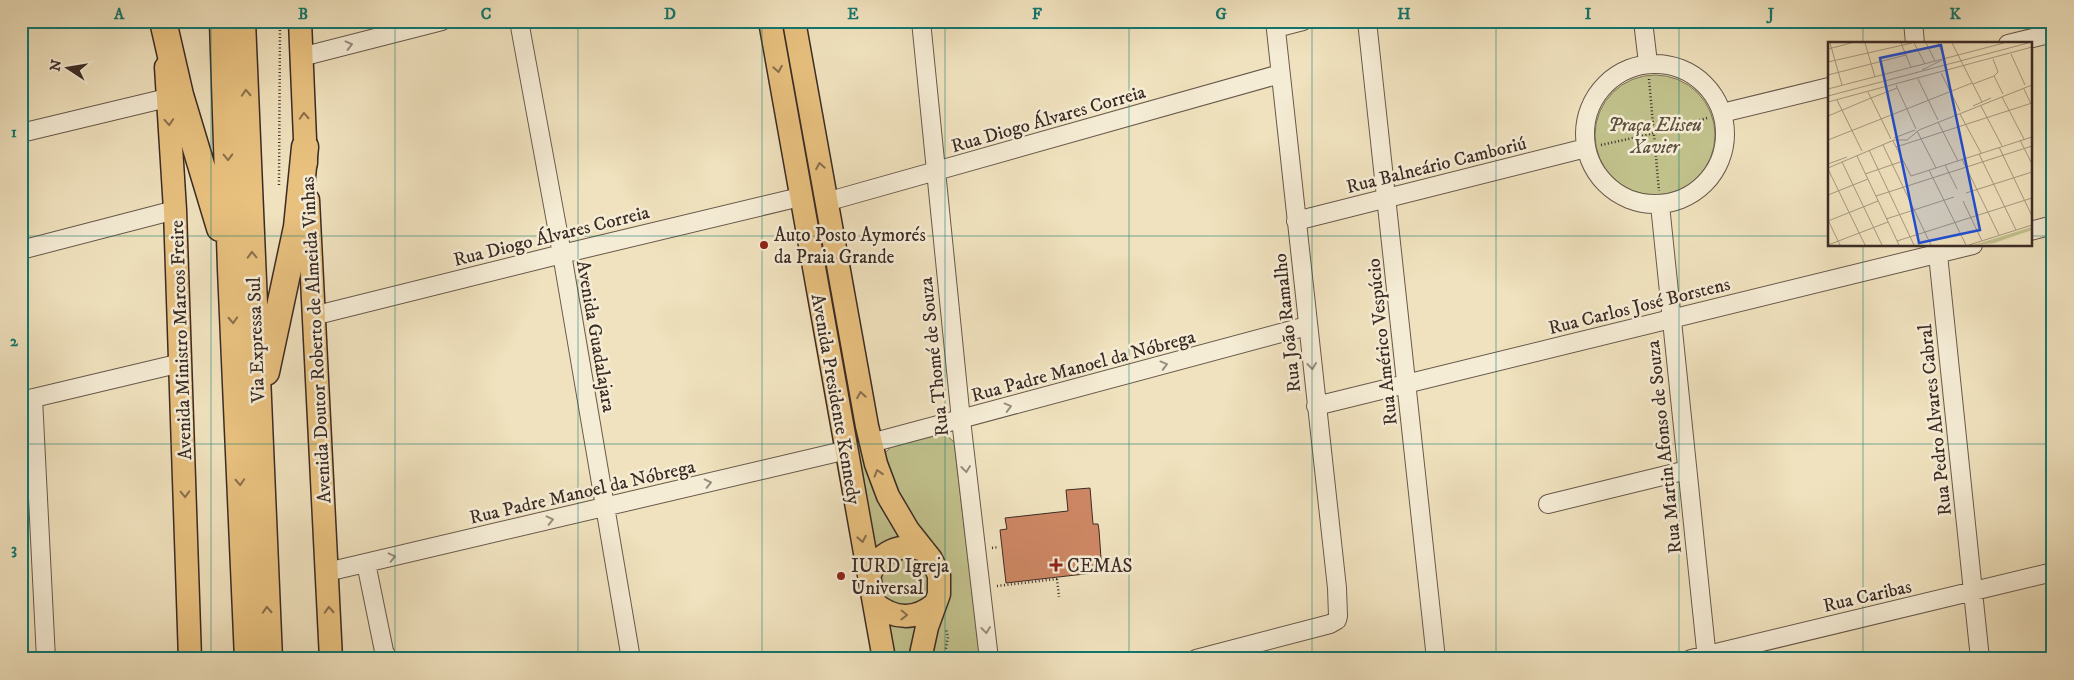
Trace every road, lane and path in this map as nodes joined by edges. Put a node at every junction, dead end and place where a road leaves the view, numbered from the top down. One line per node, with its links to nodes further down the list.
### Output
1 (164, 21): 22 (main road, Avenida Ministro Marcos Freire); 41 (highway)
2 (223, 21): 41 (highway, Via Expressa Sul, one-way to 41)
3 (242, 21): 50 (highway, Via Expressa Sul, one-way to 3)
4 (300, 21): 18 (main road, Avenida Doutor Roberto de Almeida Vinhas)
5 (442, 21): 18 (street, one-way to 5)
6 (519, 21): 40 (street, Avenida Guadalajara)
7 (770, 21): 29 (main road, Avenida Presidente Kennedy, one-way to 29)
8 (794, 21): 31 (main road, Avenida Presidente Kennedy, one-way to 8)
9 (921, 21): 28 (street, Rua Thomé de Souza)
10 (1303, 21): 14 (street)
11 (1367, 21): 30 (street, Rua Américo Vespúcio)
12 (1643, 21): 19 (street)
13 (1913, 21): 16 (street)
14 (1276, 24): 20 (street, Rua João Ramalho)
15 (2053, 33): 17 (street)
16 (1915, 42)
17 (2016, 42)
18 (301, 57): 26 (main road, Avenida Doutor Roberto de Almeida Vinhas, one-way to 18)
19 (1648, 63): 23 (street); 25 (path); 27 (street)
20 (1280, 74): 28 (street, Rua Diogo Álvares Correia); 34 (street, Rua João Ramalho)
21 (1828, 87): 23 (street)
22 (167, 98): 24 (street); 33 (main road, Avenida Ministro Marcos Freire, one-way to 33)
23 (1722, 113): 25 (path); 32 (street)
24 (21, 133)
25 (1656, 133): 27 (path); 32 (path)
26 (305, 147): 42 (main road, Avenida Doutor Roberto de Almeida Vinhas); 50 (highway)
27 (1586, 148): 30 (street, Rua Balneário Camboriú); 32 (street)
28 (935, 171): 31 (street, Rua Diogo Álvares Correia); 49 (street, Rua Thomé de Souza)
29 (800, 197): 40 (street, Rua Diogo Álvares Correia); 52 (main road, Avenida Presidente Kennedy)
30 (1386, 198): 34 (street, Rua Balneário Camboriú); 46 (street, Rua Américo Vespúcio)
31 (826, 202): 51 (main road, Avenida Presidente Kennedy, one-way to 31)
32 (1660, 205): 43 (street, Rua Martin Afonso de Souza)
33 (175, 210): 39 (street); 45 (main road, Avenida Ministro Marcos Freire)
34 (1296, 221): 44 (street, Rua João Ramalho)
35 (2053, 225): 36 (street)
36 (2032, 230)
37 (1964, 246): 38 (street, Rua Carlos José Borstens)
38 (1938, 249): 43 (street, Rua Carlos José Borstens); 62 (street, Rua Pedro Alvares Cabral)
39 (21, 250)
40 (562, 254): 42 (street, Rua Diogo Álvares Correia); 55 (street, Avenida Guadalajara)
41 (231, 269): 69 (highway, Via Expressa Sul, one-way to 69)
42 (314, 316): 58 (main road, Avenida Doutor Roberto de Almeida Vinhas)
43 (1671, 319): 46 (street, Rua Carlos José Borstens); 53 (street, Rua Martin Afonso de Souza)
44 (1307, 326): 48 (street, Rua João Ramalho, one-way to 48); 49 (street, Rua Padre Manoel da Nóbrega, one-way to 44)
45 (181, 362): 47 (street); 68 (main road, Avenida Ministro Marcos Freire, one-way to 68)
46 (1407, 384): 48 (street, Rua Carlos José Borstens); 78 (street, Rua Américo Vespúcio)
47 (27, 400): 67 (street)
48 (1316, 406): 77 (street, Rua João Ramalho)
49 (961, 420): 51 (street, Rua Padre Manoel da Nóbrega); 61 (street, Rua Thomé de Souza, one-way to 61)
50 (258, 422): 70 (highway, Via Expressa Sul, one-way to 50)
51 (870, 443): 56 (main road, Avenida Presidente Kennedy, one-way to 51)
52 (846, 450): 55 (street, Rua Padre Manoel da Nóbrega, one-way to 52); 60 (main road, Avenida Presidente Kennedy, one-way to 60)
53 (1687, 470): 54 (street); 66 (street, Rua Martin Afonso de Souza)
54 (1548, 504)
55 (606, 507): 57 (street, Rua Padre Manoel da Nóbrega, one-way to 55); 73 (street, Avenida Guadalajara)
56 (924, 550): 60 (main road); 65 (main road, Avenida Presidente Kennedy)
57 (366, 563): 58 (street, Rua Padre Manoel da Nóbrega); 72 (street)
58 (327, 572): 71 (main road, Avenida Doutor Roberto de Almeida Vinhas, one-way to 58)
59 (2053, 572): 62 (street, Rua Caribas)
60 (869, 576): 64 (main road, Avenida Presidente Kennedy)
61 (980, 588): 63 (path); 76 (street, Rua Thomé de Souza, one-way to 76)
62 (1973, 591): 66 (street, Rua Caribas); 79 (street, Rua Pedro Alvares Cabral)
63 (1060, 597)
64 (874, 603): 65 (main road, one-way to 65); 74 (main road, Avenida Presidente Kennedy)
65 (935, 604): 75 (main road, Avenida Presidente Kennedy)
66 (1701, 657)
67 (46, 659)
68 (190, 659)
69 (248, 659)
70 (269, 659)
71 (331, 659)
72 (388, 659)
73 (631, 659)
74 (884, 659)
75 (920, 659)
76 (989, 659)
77 (1196, 659)
78 (1436, 659)
79 (1980, 659)

